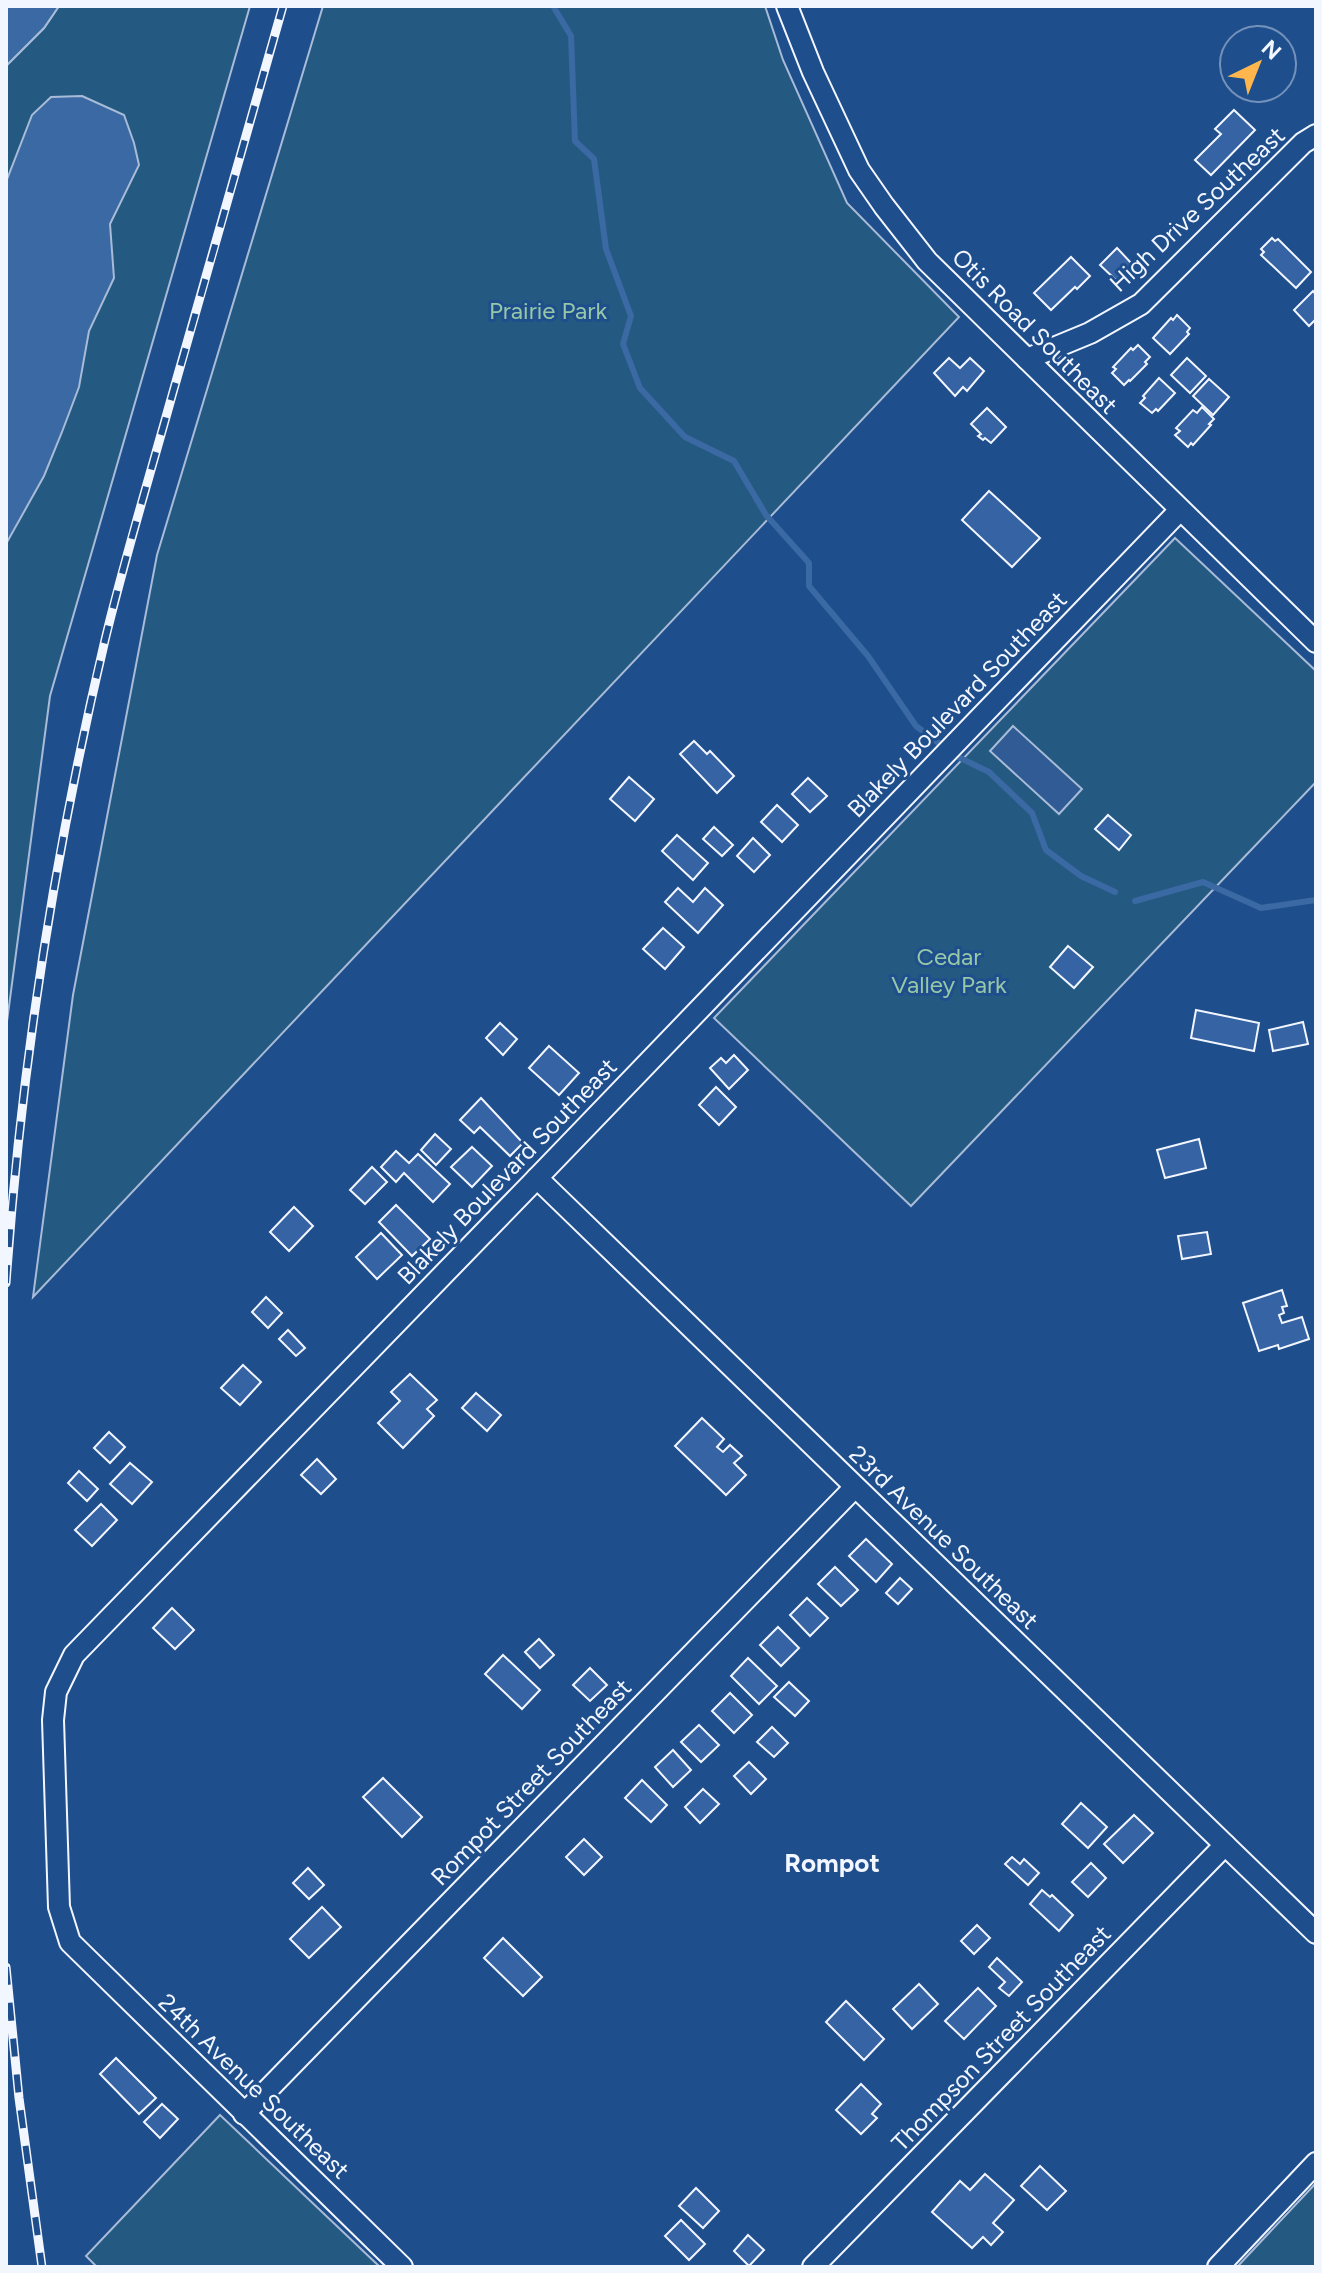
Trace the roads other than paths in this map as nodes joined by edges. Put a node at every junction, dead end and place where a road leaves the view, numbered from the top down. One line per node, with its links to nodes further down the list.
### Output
1 (787, 6): 3 (street, Otis Road Southeast)
2 (1316, 135): 3 (street, High Drive Southeast)
3 (1027, 359): 4 (street, Otis Road Southeast)
4 (1180, 510): 5 (street, Otis Road Southeast); 6 (street, Blakely Boulevard Southeast)
5 (1316, 642)
6 (537, 1178): 7 (street, 23rd Avenue Southeast); 10 (street, Blakely Boulevard Southeast)
7 (855, 1487): 8 (street, 23rd Avenue Southeast); 11 (street, Rompot Street Southeast)
8 (1225, 1845): 9 (street, 23rd Avenue Southeast); 14 (street, Thompson Street Southeast)
9 (1316, 1933)
10 (70, 1942): 11 (street, 24th Avenue Southeast)
11 (244, 2114): 13 (street, 24th Avenue Southeast)
12 (1316, 2163): 15 (street)
13 (402, 2267)
14 (813, 2267)
15 (1218, 2267)

